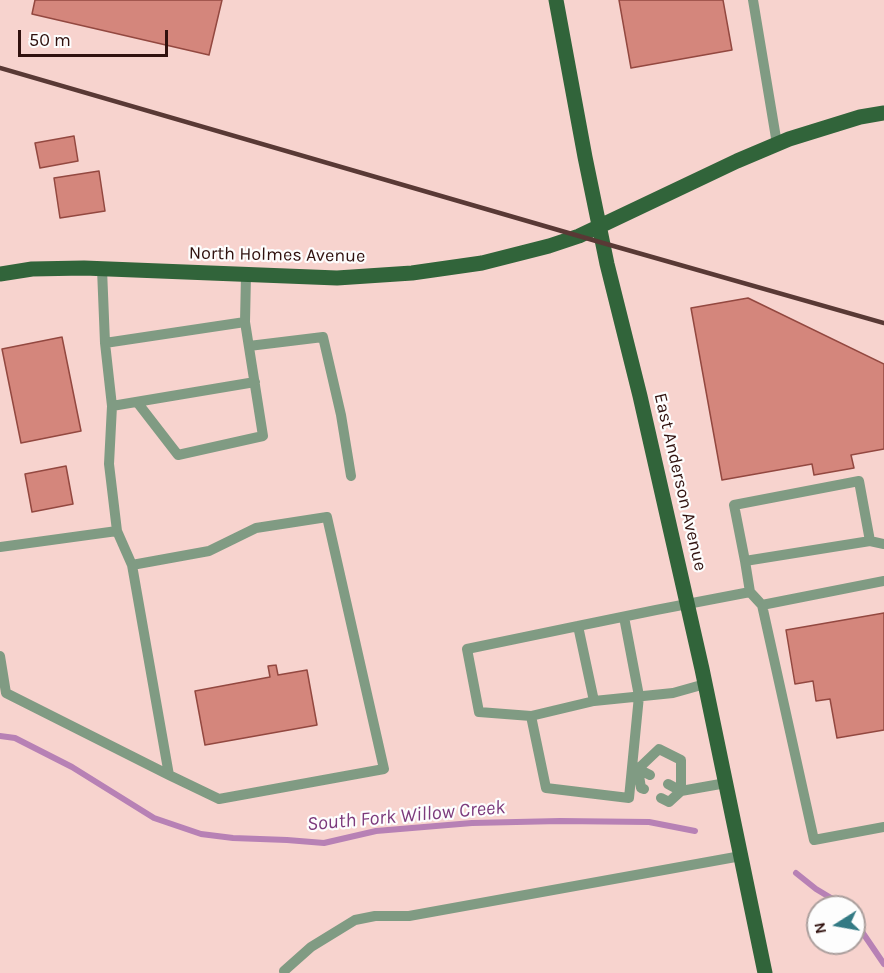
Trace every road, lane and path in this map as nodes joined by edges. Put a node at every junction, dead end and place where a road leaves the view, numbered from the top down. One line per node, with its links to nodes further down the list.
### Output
1 (556, 0): 5 (main road, East Anderson Avenue)
2 (753, 0): 4 (lane)
3 (884, 113): 4 (main road, North Holmes Avenue)
4 (777, 144): 5 (main road, North Holmes Avenue)
5 (599, 225): 8 (main road, North Holmes Avenue); 24 (main road, East Anderson Avenue)
6 (102, 269): 7 (main road, North Holmes Avenue); 8 (main road, North Holmes Avenue); 10 (lane)
7 (0, 273)
8 (246, 275): 9 (lane)
9 (245, 322): 10 (lane); 11 (lane)
10 (105, 343): 14 (lane)
11 (249, 346): 12 (lane); 15 (lane)
12 (255, 382): 13 (lane); 13 (lane)
13 (137, 402): 14 (lane)
14 (112, 406): 16 (lane)
15 (351, 476)
16 (117, 531): 19 (lane); 21 (lane)
17 (870, 541): 18 (lane); 20 (lane); 20 (lane)
18 (884, 544)
19 (0, 546)
20 (745, 561): 23 (lane)
21 (132, 565): 34 (lane); 34 (lane)
22 (884, 581): 25 (lane)
23 (750, 592): 24 (lane); 25 (lane)
24 (688, 604): 26 (lane); 29 (main road, East Anderson Avenue)
25 (762, 605): 41 (lane)
26 (624, 617): 27 (lane); 30 (lane)
27 (578, 626): 31 (lane); 32 (lane)
28 (0, 656): 34 (lane)
29 (705, 684): 30 (lane); 36 (main road, East Anderson Avenue)
30 (639, 696): 31 (lane); 33 (lane)
31 (594, 701): 32 (lane)
32 (531, 716): 33 (lane)
33 (635, 767): 35 (lane); 38 (lane); 39 (lane)
34 (169, 775)
35 (650, 775)
36 (726, 783): 39 (lane); 42 (main road, East Anderson Avenue)
37 (668, 784): 39 (lane)
38 (644, 789)
39 (681, 791): 40 (lane)
40 (661, 798)
41 (884, 827)
42 (741, 856): 43 (lane); 44 (main road, East Anderson Avenue)
43 (284, 971)
44 (765, 973)

